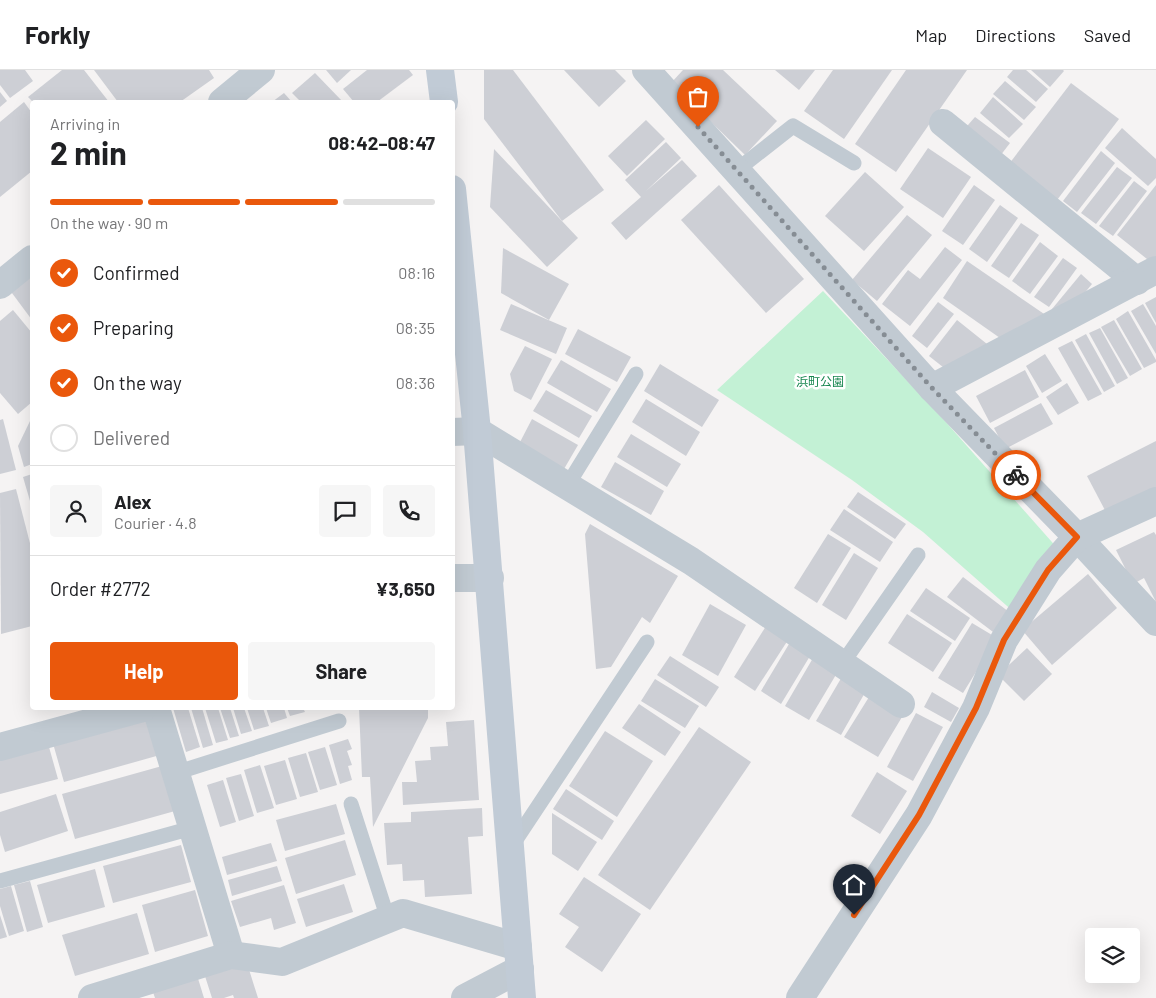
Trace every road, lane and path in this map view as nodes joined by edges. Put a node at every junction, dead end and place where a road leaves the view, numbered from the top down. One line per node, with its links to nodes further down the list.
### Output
1 (261, 70): 4 (street)
2 (440, 70): 5 (street)
3 (646, 70): 8 (street)
4 (224, 100)
5 (444, 100)
6 (943, 123): 11 (street)
7 (854, 163): 8 (lane)
8 (737, 170): 14 (street)
9 (455, 245): 15 (street)
10 (30, 261): 12 (street)
11 (1146, 275): 14 (street)
12 (0, 286)
13 (636, 374): 16 (lane)
14 (932, 388): 18 (street)
15 (465, 432): 16 (street); 21 (street)
16 (568, 486): 24 (street)
17 (1156, 501): 18 (street)
18 (1077, 537): 22 (street); 41 (street)
19 (918, 555): 24 (lane)
20 (455, 578): 21 (street)
21 (490, 578): 33 (street)
22 (1156, 622)
23 (647, 642): 33 (lane)
24 (842, 664): 25 (street)
25 (901, 704)
26 (135, 710): 29 (street)
27 (157, 710): 30 (street)
28 (339, 721): 30 (lane)
29 (0, 746)
30 (175, 773): 32 (street)
31 (351, 804): 35 (lane)
32 (192, 828): 34 (lane); 36 (street)
33 (511, 848): 37 (street)
34 (0, 881)
35 (388, 919): 36 (street); 37 (street)
36 (231, 955): 38 (street)
37 (519, 958): 39 (street); 40 (street)
38 (92, 998)
39 (465, 998)
40 (522, 998)
41 (800, 998)

